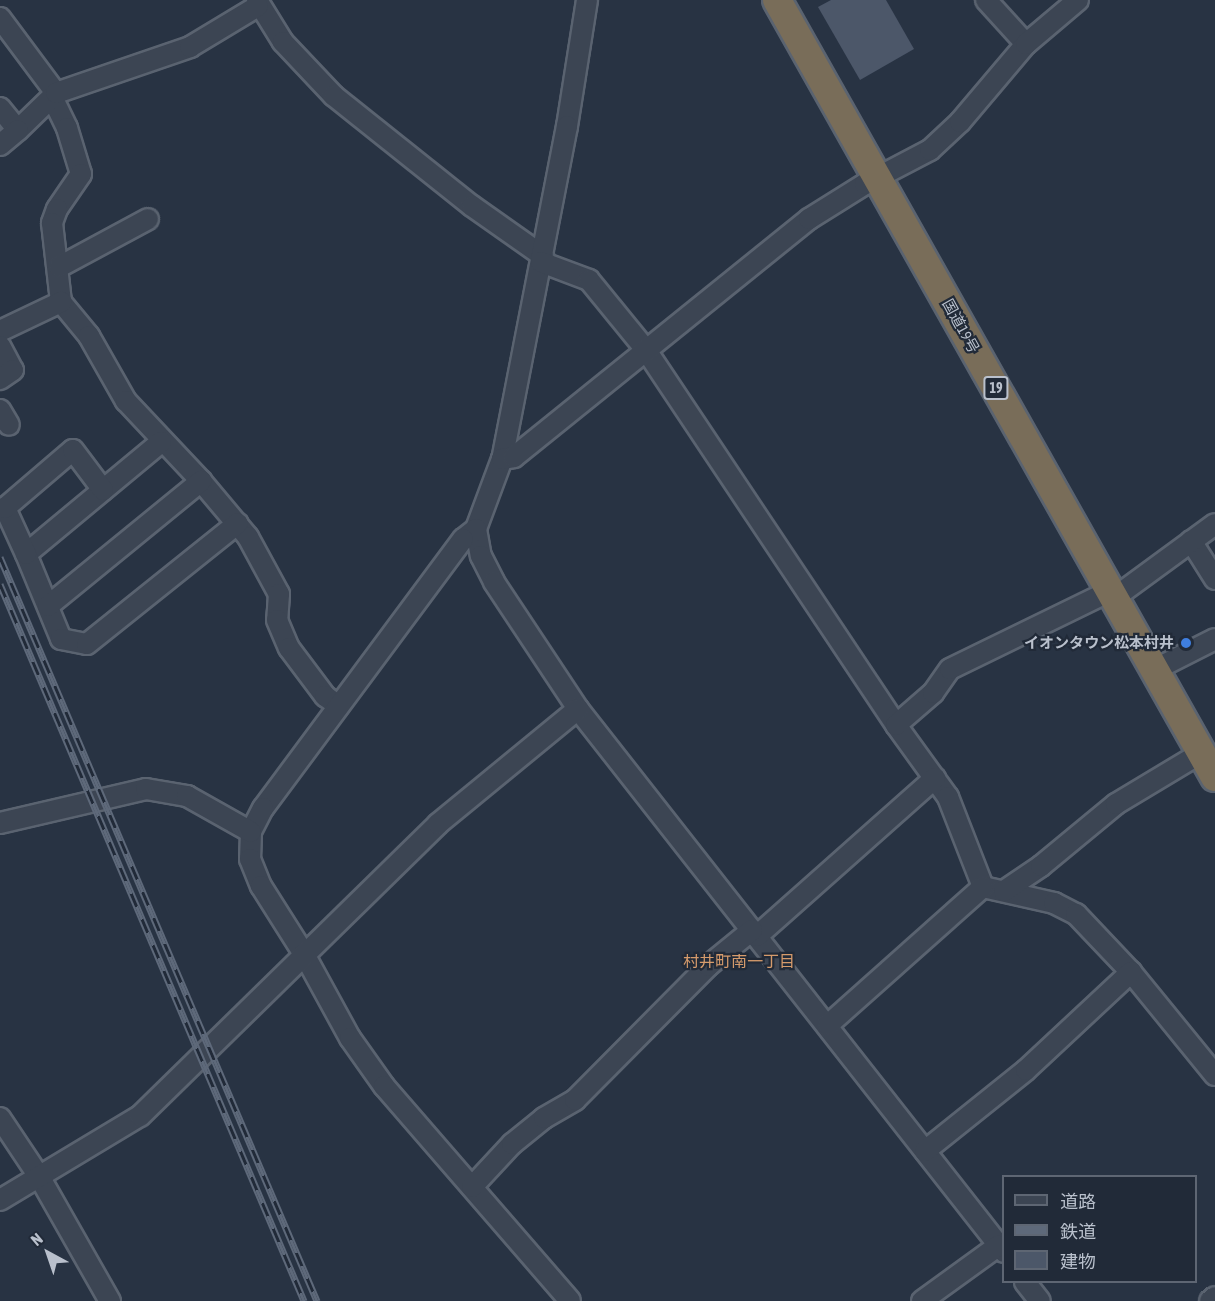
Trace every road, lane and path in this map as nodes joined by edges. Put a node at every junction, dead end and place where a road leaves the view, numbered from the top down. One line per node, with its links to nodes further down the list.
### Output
1 (587, 0): 14 (street)
2 (777, 0): 12 (highway, 国道19号 / 19)
3 (986, 0): 7 (street)
4 (1078, 0): 7 (street)
5 (257, 3): 8 (street); 14 (street)
6 (0, 18): 8 (street)
7 (1026, 44): 12 (street)
8 (54, 95): 10 (street); 15 (street)
9 (0, 108): 10 (street)
10 (18, 130): 11 (street)
11 (0, 145)
12 (878, 179): 19 (street); 31 (highway, 国道19号 / 19)
13 (148, 219): 15 (street)
14 (542, 259): 19 (street); 22 (street)
15 (59, 267): 16 (street)
16 (62, 302): 17 (street); 21 (street)
17 (0, 330)
18 (0, 346): 20 (street)
19 (646, 350): 22 (street); 37 (street)
20 (0, 379)
21 (161, 442): 23 (street); 24 (street)
22 (502, 459): 27 (street)
23 (201, 481): 25 (street); 32 (street)
24 (103, 490): 29 (street); 29 (street)
25 (238, 523): 32 (street); 35 (street)
26 (1215, 524): 28 (street)
27 (476, 529): 35 (street); 36 (street)
28 (1191, 541): 30 (street); 31 (street)
29 (26, 554): 32 (street)
30 (1215, 579)
31 (1112, 595): 34 (highway, 国道19号 / 19); 37 (street)
32 (48, 606)
33 (1215, 639): 34 (street)
34 (1155, 670): 38 (highway, 国道19号 / 19)
35 (339, 706): 41 (street)
36 (578, 709): 44 (street); 45 (street)
37 (896, 725): 39 (street)
38 (1208, 765): 43 (street)
39 (934, 778): 42 (street); 44 (street)
40 (0, 823): 41 (street)
41 (250, 832): 45 (street)
42 (983, 887): 43 (street); 47 (street)
43 (1004, 891): 46 (street)
44 (755, 933): 47 (street); 52 (street)
45 (304, 954): 51 (street); 52 (street)
46 (1131, 972): 48 (street); 50 (street)
47 (828, 1025): 50 (street)
48 (1215, 1075)
49 (0, 1118): 51 (street)
50 (925, 1151): 54 (street)
51 (40, 1178): 53 (street); 56 (street)
52 (472, 1187): 57 (street)
53 (0, 1200)
54 (1001, 1249): 58 (street)
55 (1215, 1297): 59 (street)
56 (110, 1301)
57 (570, 1301)
58 (922, 1301)
59 (1210, 1301)

